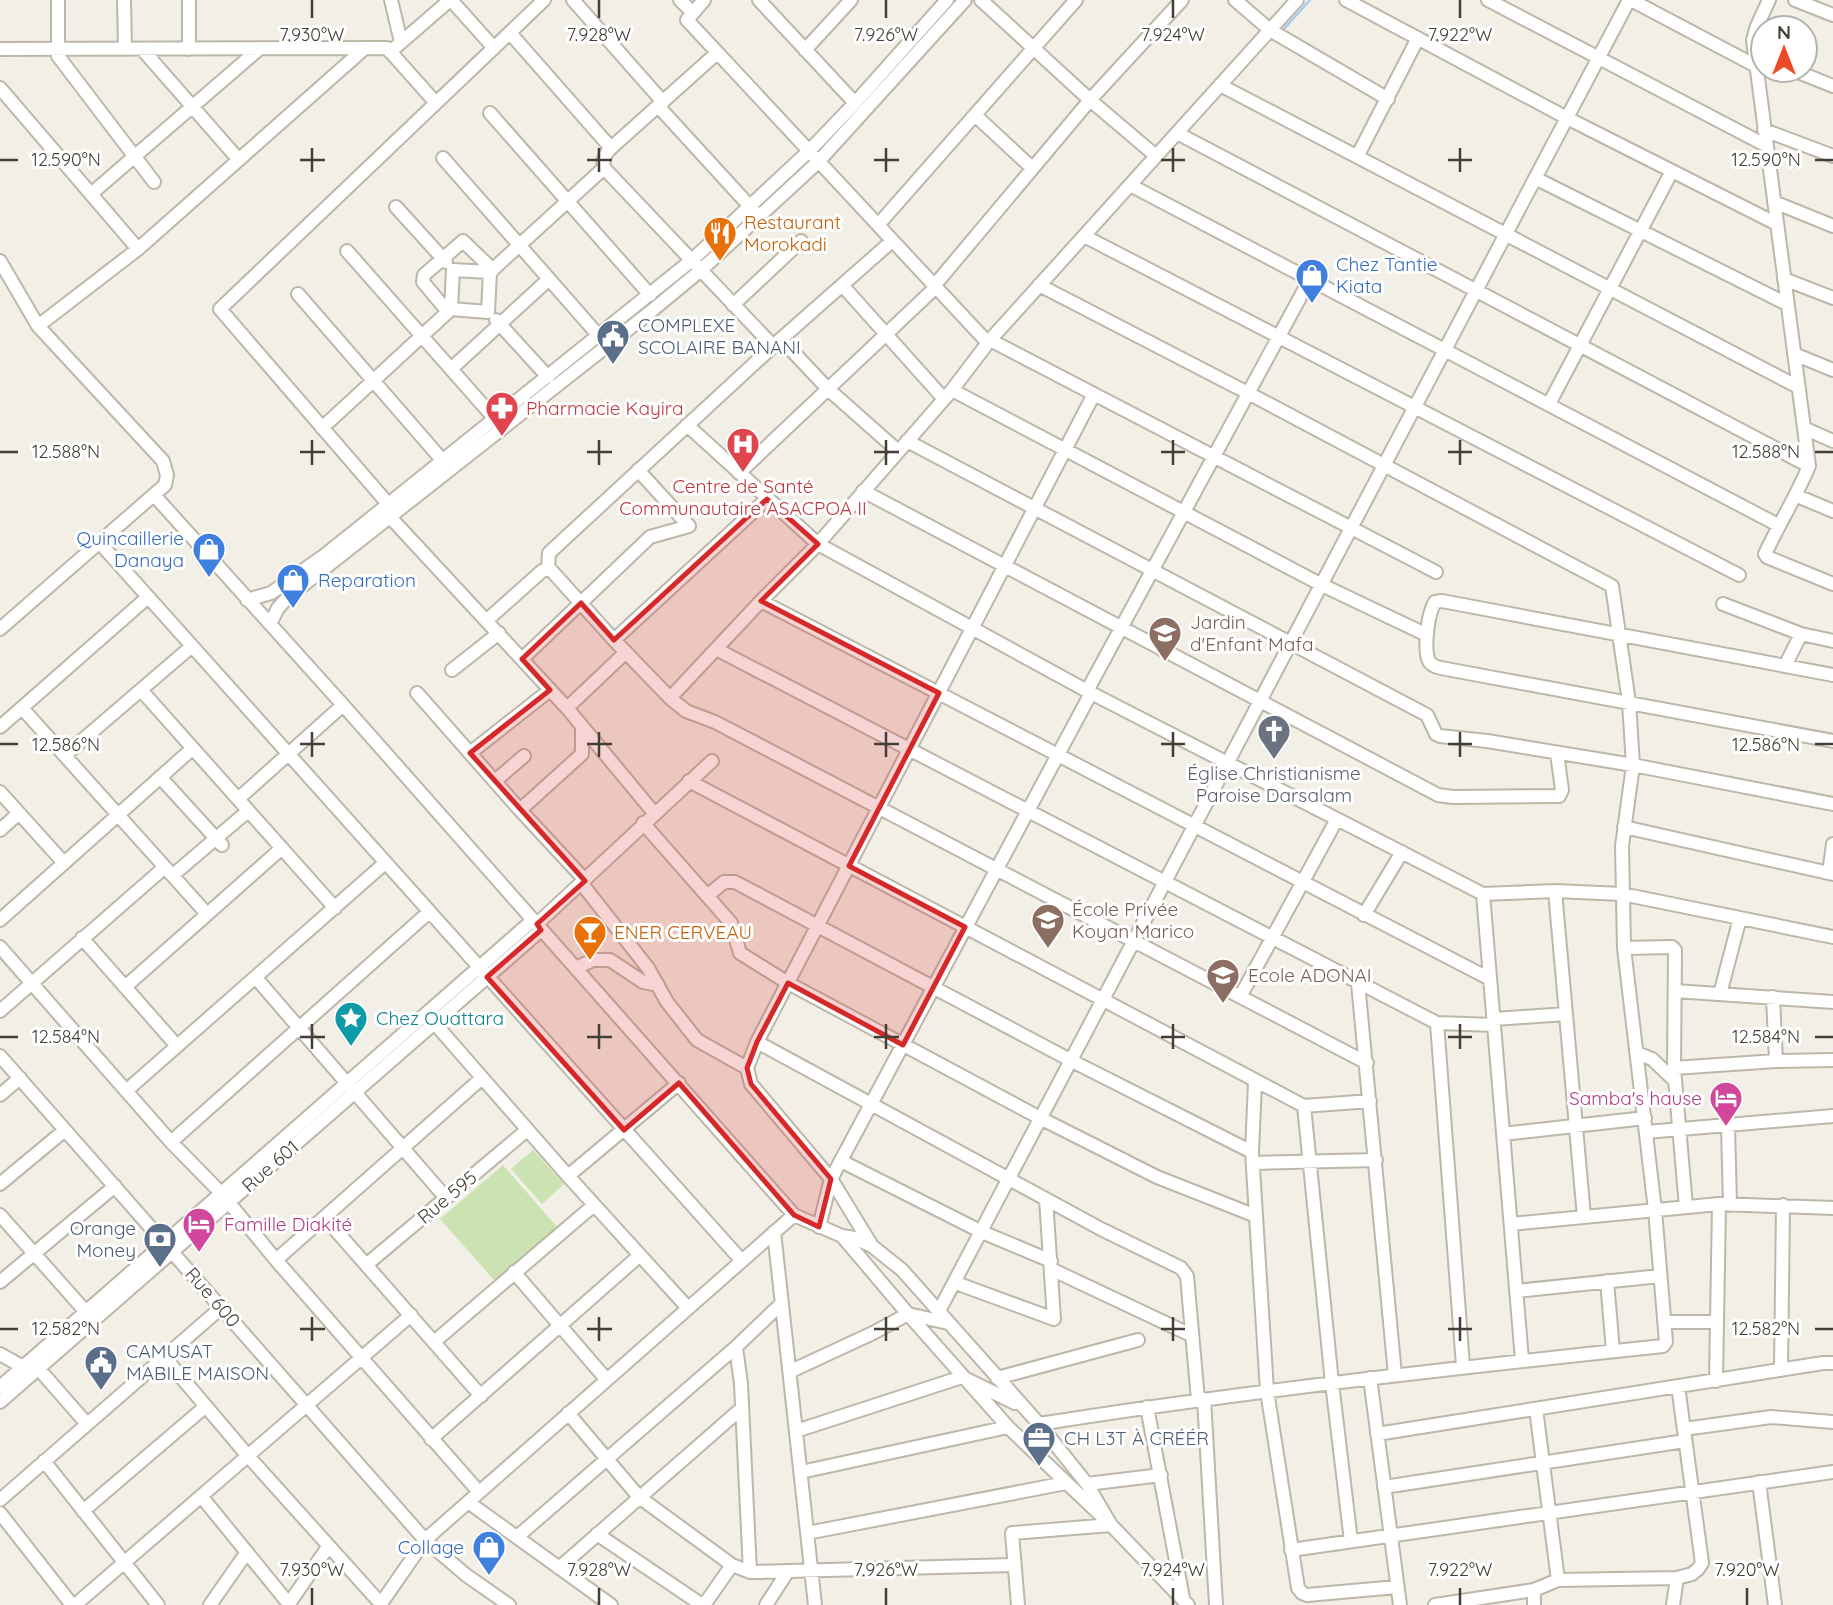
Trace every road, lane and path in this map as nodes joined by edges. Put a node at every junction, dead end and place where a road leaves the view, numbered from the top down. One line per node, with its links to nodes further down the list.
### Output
1 (58, 0): 32 (street)
2 (124, 0): 33 (street)
3 (189, 0): 35 (street)
4 (391, 0): 28 (street)
5 (450, 0): 28 (street); 30 (street)
6 (544, 0): 26 (street)
7 (573, 0): 50 (street)
8 (680, 0): 23 (street)
9 (704, 0): 23 (street)
10 (759, 0): 38 (street)
11 (851, 0): 38 (street)
12 (947, 0): 49 (street)
13 (965, 0): 66 (street)
14 (981, 0): 37 (street)
15 (1076, 0): 37 (street)
16 (1182, 0): 47 (street)
17 (1235, 0): 25 (street)
18 (1297, 0): 25 (street)
19 (1346, 0): 27 (street)
20 (1488, 0): 42 (street)
21 (1630, 0): 41 (street); 42 (street)
22 (1795, 0): 24 (street)
23 (693, 13): 40 (street)
24 (1833, 15)
25 (1270, 30): 44 (street); 46 (street)
26 (510, 33): 30 (street); 58 (street)
27 (1418, 38): 46 (street); 54 (street)
28 (401, 43): 39 (street)
29 (365, 48): 36 (street); 39 (street); 65 (street)
30 (494, 48): 48 (street)
31 (0, 49): 32 (street)
32 (58, 49): 33 (street); 60 (street)
33 (125, 49): 34 (street)
34 (142, 49): 35 (street); 51 (street)
35 (189, 49): 36 (street)
36 (259, 49): 51 (street)
37 (1033, 49): 47 (street); 53 (street)
38 (805, 50): 49 (street)
39 (390, 52): 48 (street)
40 (717, 53): 50 (street); 59 (street)
41 (1749, 56)
42 (1598, 58): 54 (street); 57 (street)
43 (1760, 84): 55 (street)
44 (1220, 85): 56 (street); 63 (street)
45 (0, 88): 73 (street)
46 (1388, 99): 63 (street)
47 (1090, 100): 61 (street); 68 (street)
48 (436, 103): 133 (street)
49 (855, 103): 59 (street)
50 (661, 104): 58 (street); 77 (street)
51 (192, 106): 60 (street); 65 (street)
52 (490, 113): 74 (street)
53 (975, 115): 68 (street); 79 (street)
54 (1567, 118): 69 (street); 70 (street)
55 (1764, 130): 57 (street); 62 (street)
56 (1177, 133): 61 (street); 101 (street)
57 (1766, 146): 75 (street)
58 (611, 148): 67 (street)
59 (809, 151): 66 (street); 77 (street)
60 (135, 156): 71 (street); 73 (street)
61 (1156, 156): 72 (street)
62 (1833, 156)
63 (1357, 157): 82 (street)
64 (443, 158): 86 (street)
65 (239, 160): 87 (street)
66 (818, 162): 77 (street); 79 (street)
67 (604, 168): 74 (street); 91 (street)
68 (1032, 168): 99 (street)
69 (1672, 171): 78 (street); 81 (street)
70 (1535, 178): 81 (street); 82 (street)
71 (154, 182)
72 (1130, 185): 83 (street); 95 (street)
73 (91, 194): 87 (street)
74 (568, 201): 86 (street); 103 (street)
75 (1774, 202): 78 (street); 80 (street)
76 (396, 207): 89 (street)
77 (755, 211): 91 (street)
78 (1777, 224): 96 (street)
79 (878, 225): 84 (street)
80 (1833, 226)
81 (1640, 231): 100 (street); 105 (street)
82 (1506, 235): 100 (street); 101 (street)
83 (1084, 236): 98 (street); 114 (street)
84 (892, 241): 97 (street); 99 (street)
85 (801, 242): 106 (street)
86 (520, 246): 93 (street); 94 (street)
87 (138, 249): 110 (street)
88 (347, 251): 112 (street)
89 (442, 258): 92 (street); 93 (street); 107 (street)
90 (0, 261): 110 (street)
91 (696, 265): 103 (street); 106 (street); 152 (street)
92 (453, 270): 93 (street); 107 (street)
93 (492, 271): 108 (street)
94 (549, 279): 109 (street); 113 (street)
95 (1310, 279): 114 (street); 118 (street)
96 (1784, 279): 104 (street); 105 (street)
97 (842, 285): 111 (street); 116 (street)
98 (1039, 285): 115 (street); 126 (street)
99 (935, 287): 111 (street); 115 (street)
100 (1609, 289): 117 (street); 124 (street)
101 (1476, 291): 117 (street); 118 (street)
102 (298, 294): 123 (street)
103 (650, 295): 113 (street)
104 (1833, 298)
105 (1787, 304): 119 (street)
106 (733, 305): 116 (street)
107 (449, 311): 108 (street); 112 (street)
108 (488, 312): 109 (street)
109 (500, 324): 120 (street); 122 (street)
110 (38, 326): 145 (street)
111 (886, 334): 125 (street); 127 (street)
112 (422, 336): 120 (street); 123 (street)
113 (599, 336): 122 (street)
114 (1278, 336): 126 (street); 130 (street)
115 (989, 341): 127 (street); 128 (street)
116 (777, 343): 125 (street); 132 (street)
117 (1580, 345): 129 (street); 141 (street)
118 (1446, 349): 129 (street); 130 (street)
119 (1794, 354): 121 (street); 124 (street)
120 (451, 369): 131 (street)
121 (1833, 370)
122 (548, 377): 131 (street)
123 (373, 381): 133 (street); 139 (street)
124 (1798, 387): 134 (street)
125 (828, 389): 136 (street); 143 (street)
126 (1248, 393): 138 (street); 140 (street)
127 (948, 394): 136 (street); 137 (street)
128 (1094, 394): 137 (street); 138 (street)
129 (1549, 404): 153 (street)
130 (1415, 407): 140 (street); 161 (street)
131 (495, 419): 139 (street)
132 (687, 425): 142 (street); 143 (street)
133 (322, 428): 147 (street)
134 (1806, 429): 135 (street); 141 (street)
135 (1833, 440)
136 (902, 446): 144 (street); 149 (street)
137 (1065, 450): 149 (street); 151 (street)
138 (1214, 456): 151 (street); 154 (street)
139 (443, 461): 165 (street)
140 (1384, 466): 154 (street); 177 (street)
141 (1809, 466): 146 (street)
142 (638, 470): 158 (street); 167 (street)
143 (739, 473): 148 (street)
144 (863, 491): 156 (street); 157 (street)
145 (154, 495): 155 (street); 165 (street)
146 (1797, 496): 150 (street); 153 (street)
147 (383, 498)
148 (767, 499): 156 (street); 178 (street)
149 (1035, 509): 157 (street); 159 (street)
150 (1833, 511)
151 (1183, 512): 159 (street); 163 (street)
152 (390, 517): 169 (street); 170 (street)
153 (1778, 525): 162 (street)
154 (1351, 528): 160 (street); 163 (street)
155 (99, 542): 164 (street); 173 (street)
156 (818, 544): 166 (street); 172 (street)
157 (1005, 566): 171 (street); 172 (street)
158 (548, 569): 167 (street); 169 (street)
159 (1152, 570): 171 (street); 180 (street)
160 (1436, 572)
161 (1738, 575)
162 (1833, 584)
163 (1322, 585): 176 (street); 180 (street)
164 (148, 597): 181 (street); 197 (street)
165 (247, 600): 170 (street)
166 (761, 601): 182 (street); 192 (street)
167 (581, 603): 178 (street); 184 (street)
168 (1723, 604): 175 (street)
169 (486, 621): 174 (street)
170 (270, 624): 196 (street)
171 (1122, 627): 190 (street); 194 (street)
172 (972, 628): 190 (street); 192 (street)
173 (0, 629)
174 (499, 634): 184 (street); 186 (street)
175 (1801, 634): 179 (street); 185 (street)
176 (1427, 635): 177 (street); 195 (street)
177 (1619, 635): 185 (street); 195 (street)
178 (614, 640): 183 (street)
179 (1833, 641)
180 (1291, 644): 194 (street); 205 (street)
181 (192, 646): 188 (street); 206 (street)
182 (716, 649): 193 (street); 203 (street)
183 (626, 652): 193 (street); 198 (street)
184 (522, 659): 189 (street)
185 (1785, 666): 187 (street)
186 (452, 670)
187 (1833, 675)
188 (141, 690): 202 (street); 207 (street)
189 (550, 690): 198 (street); 204 (street)
190 (1089, 692): 208 (street); 211 (street)
191 (417, 693): 204 (street)
192 (939, 693): 203 (street); 208 (street)
193 (670, 698): 219 (street)
194 (1261, 701): 205 (street); 211 (street)
195 (1629, 702): 201 (street); 212 (street)
196 (343, 705): 206 (street); 254 (street)
197 (22, 708): 199 (street); 207 (street)
198 (567, 708): 200 (street)
199 (0, 727)
200 (582, 727): 220 (street); 225 (street)
201 (1833, 741)
202 (192, 749): 213 (street); 217 (street)
203 (909, 749): 219 (street); 222 (street)
204 (470, 753): 214 (street)
205 (1557, 753): 212 (street)
206 (288, 754): 217 (street); 236 (street)
207 (65, 755): 224 (street)
208 (1058, 755): 222 (street); 228 (street)
209 (524, 757): 214 (street)
210 (712, 761): 215 (street, Rue 601)
211 (1228, 763): 226 (street); 228 (street)
212 (1633, 765): 218 (street); 229 (street)
213 (160, 777): 224 (street); 231 (street)
214 (495, 781): 220 (street)
215 (689, 781): 225 (street, Rue 601); 237 (street)
216 (0, 792): 223 (street)
217 (238, 799): 221 (street)
218 (1833, 804)
219 (879, 808): 237 (street); 238 (street)
220 (520, 810): 241 (street)
221 (248, 811): 231 (street); 233 (street)
222 (1028, 811): 238 (street); 243 (street)
223 (19, 813): 230 (street); 235 (street)
224 (117, 813): 235 (street); 239 (street)
225 (654, 813): 227 (street, Rue 601)
226 (1337, 819): 234 (street); 242 (street)
227 (643, 823): 241 (street, Rue 601); 247 (street)
228 (1195, 826): 242 (street); 243 (street)
229 (1624, 827): 240 (street); 246 (street)
230 (0, 830)
231 (219, 840): 239 (street)
232 (1833, 844): 240 (street)
233 (282, 849): 248 (street); 250 (street)
234 (1402, 852): 245 (street); 251 (street)
235 (64, 863): 253 (street)
236 (385, 863): 248 (street); 249 (street)
237 (849, 866): 255 (street); 256 (street)
238 (996, 869): 256 (street); 260 (street)
239 (169, 871): 250 (street); 258 (street)
240 (1831, 873)
241 (583, 882): 254 (street, Rue 601); 270 (street)
242 (1302, 882): 251 (street); 259 (street)
243 (1166, 883): 259 (street); 260 (street)
244 (1555, 891): 245 (street); 246 (street); 280 (street)
245 (1483, 894): 266 (street)
246 (1622, 894): 252 (street); 262 (street)
247 (707, 896): 255 (street); 267 (street)
248 (335, 908): 265 (street)
249 (429, 912): 264 (street); 284 (street)
250 (208, 914): 271 (street)
251 (1364, 915): 266 (street)
252 (1740, 918): 257 (street); 274 (street)
253 (0, 920)
254 (537, 925): 263 (street); 264 (street, Rue 601)
255 (817, 927): 267 (street); 272 (street)
256 (965, 927): 272 (street); 277 (street)
257 (1833, 937)
258 (82, 938): 269 (street); 271 (street)
259 (1271, 938): 268 (street); 275 (street)
260 (1135, 942): 275 (street); 277 (street)
261 (0, 947): 269 (street)
262 (1624, 948): 273 (street); 288 (street)
263 (576, 968): 270 (street); 299 (street)
264 (483, 972): 281 (street, Rue 601); 314 (street)
265 (256, 978): 284 (street); 287 (street)
266 (1490, 979): 282 (street)
267 (788, 983): 285 (street); 286 (street)
268 (1358, 983): 283 (street); 293 (street)
269 (32, 984): 279 (street); 301 (street)
270 (658, 985): 294 (street)
271 (125, 987): 287 (street)
272 (933, 988): 286 (street); 291 (street)
273 (1675, 991): 274 (street); 295 (street)
274 (1720, 994): 276 (street)
275 (1240, 998): 293 (street)
276 (1773, 998): 278 (street); 292 (street)
277 (1104, 1000): 291 (street); 298 (street)
278 (1833, 1002)
279 (0, 1011)
280 (1566, 1014): 282 (street); 309 (street)
281 (430, 1018): 297 (street); 300 (street, Rue 601)
282 (1494, 1022): 283 (street); 316 (street)
283 (1437, 1023): 382 (street)
284 (299, 1027): 300 (street); 317 (street)
285 (757, 1042): 294 (street); 304 (street)
286 (903, 1045): 304 (street); 308 (street)
287 (177, 1046): 301 (street)
288 (1637, 1053): 295 (street); 307 (street)
289 (0, 1056): 296 (street, Rue 600)
290 (1833, 1060): 292 (street)
291 (1072, 1061): 308 (street); 319 (street)
292 (1776, 1061): 295 (street)
293 (1367, 1063): 303 (street)
294 (747, 1069): 324 (street)
295 (1675, 1074): 312 (street)
296 (20, 1078): 302 (street); 311 (street, Rue 600)
297 (482, 1078): 313 (street); 318 (street)
298 (1255, 1082): 305 (street); 319 (street)
299 (679, 1083): 314 (street); 338 (street)
300 (351, 1088): 318 (street); 328 (street, Rue 601)
301 (126, 1091): 317 (street)
302 (0, 1095)
303 (1370, 1101): 305 (street); 320 (street)
304 (871, 1104): 321 (street); 325 (street)
305 (1304, 1106): 322 (street)
306 (1833, 1116): 310 (street)
307 (1645, 1118): 309 (street); 315 (street)
308 (1042, 1119): 325 (street); 339 (street)
309 (1576, 1126): 316 (street); 340 (street)
310 (1728, 1126): 312 (street); 331 (street)
311 (65, 1129): 326 (street); 327 (street, Rue 600)
312 (1681, 1129): 315 (street); 334 (street)
313 (527, 1130): 323 (street); 329 (street, Rue 595)
314 (624, 1130): 323 (street); 352 (street)
315 (1646, 1132): 336 (street)
316 (1503, 1134): 342 (street)
317 (171, 1142): 328 (street)
318 (403, 1149): 329 (street); 341 (street)
319 (1253, 1157): 322 (street); 339 (street)
320 (1376, 1160): 322 (street); 387 (street)
321 (841, 1161): 324 (street); 345 (street)
322 (1308, 1163): 393 (street)
323 (568, 1176): 332 (street)
324 (831, 1180): 343 (street); 347 (street)
325 (1010, 1180): 330 (street); 345 (street)
326 (0, 1184)
327 (115, 1186): 348 (street, Rue 600); 349 (street)
328 (225, 1198): 348 (street, Rue 601); 351 (street)
329 (446, 1198): 353 (street, Rue 595)
330 (1046, 1199): 354 (street); 372 (street)
331 (1725, 1204): 333 (street); 334 (street); 369 (street)
332 (594, 1205): 350 (street); 355 (street)
333 (1783, 1205): 335 (street); 385 (street)
334 (1686, 1207): 336 (street)
335 (1833, 1208)
336 (1655, 1210): 340 (street); 356 (street)
337 (0, 1214): 349 (street)
338 (794, 1214): 343 (street); 344 (street)
339 (1256, 1216): 396 (street)
340 (1584, 1217): 342 (street)
341 (326, 1218): 351 (street); 353 (street)
342 (1511, 1224): 360 (street)
343 (819, 1227): 346 (street)
344 (774, 1232): 352 (street); 361 (street)
345 (982, 1232): 354 (street); 359 (street)
346 (842, 1236): 347 (street); 366 (street)
347 (872, 1246): 364 (street)
348 (169, 1247): 362 (street, Rue 600); 365 (street, Rue 601); 384 (street, Rue 601)
349 (35, 1254): 358 (street); 365 (street)
350 (639, 1256): 363 (street); 371 (street)
351 (276, 1260): 379 (street)
352 (741, 1261): 363 (street)
353 (366, 1265): 367 (street)
354 (1051, 1265): 359 (street); 372 (street)
355 (514, 1272): 371 (street); 374 (street)
356 (1660, 1276): 357 (street); 368 (street)
357 (1607, 1281): 360 (street); 376 (street)
358 (0, 1282)
359 (956, 1283): 364 (street)
360 (1516, 1291): 380 (street)
361 (782, 1303): 375 (street); 386 (street)
362 (222, 1307): 378 (street); 400 (street, Rue 600)
363 (688, 1308): 391 (street)
364 (939, 1311): 370 (street)
365 (86, 1312): 383 (street, Rue 601)
366 (908, 1314): 370 (street); 386 (street); 388 (street)
367 (411, 1315): 374 (street); 379 (street)
368 (1664, 1322): 369 (street); 376 (street)
369 (1717, 1322): 392 (street)
370 (949, 1323): 389 (street)
371 (559, 1325): 391 (street); 397 (street)
372 (1191, 1335): 398 (street)
373 (1138, 1340): 389 (street)
374 (435, 1342): 397 (street)
375 (737, 1347): 404 (street); 416 (street)
376 (1613, 1351): 380 (street)
377 (0, 1354): 383 (street)
378 (165, 1358): 401 (street); 408 (street)
379 (361, 1358): 400 (street); 414 (street)
380 (1522, 1360): 382 (street)
381 (1833, 1363): 385 (street)
382 (1463, 1366): 387 (street)
383 (23, 1367): 395 (street, Rue 601)
384 (38, 1368): 399 (street, Rue 601); 408 (street)
385 (1781, 1370): 392 (street)
386 (791, 1371): 411 (street)
387 (1395, 1375): 390 (street)
388 (962, 1377): 402 (street); 410 (street); 411 (street)
389 (998, 1378): 402 (street)
390 (1370, 1378): 393 (street); 412 (street)
391 (606, 1379): 406 (street)
392 (1716, 1381): 394 (street)
393 (1332, 1383): 396 (street); 441 (street)
394 (1678, 1386): 405 (street); 413 (street)
395 (0, 1387)
396 (1267, 1391): 398 (street); 443 (street)
397 (481, 1396): 414 (street)
398 (1201, 1400): 403 (street); 468 (street)
399 (0, 1402)
400 (307, 1404): 415 (street); 440 (street, Rue 600)
401 (206, 1406): 415 (street); 432 (street)
402 (1023, 1406): 409 (street)
403 (1147, 1407): 409 (street); 421 (street)
404 (742, 1408): 429 (street); 451 (street)
405 (1536, 1409): 412 (street); 418 (street)
406 (568, 1413): 416 (street); 426 (street)
407 (1833, 1422): 413 (street)
408 (87, 1424): 417 (street)
409 (1039, 1424): 424 (street)
410 (1008, 1427): 419 (street); 423 (street)
411 (796, 1431): 419 (street)
412 (1377, 1434): 425 (street)
413 (1685, 1435): 418 (street); 427 (street)
414 (431, 1439): 426 (street)
415 (248, 1456): 428 (street); 442 (street)
416 (607, 1458): 429 (street); 439 (street)
417 (44, 1461): 430 (street); 432 (street)
418 (1543, 1463): 425 (street); 434 (street)
419 (801, 1472): 436 (street)
420 (1833, 1472): 422 (street)
421 (1161, 1475): 424 (street); 456 (street)
422 (1759, 1482): 427 (street); 473 (street)
423 (1066, 1483): 435 (street); 436 (street)
424 (1087, 1484): 435 (street)
425 (1384, 1487): 438 (street)
426 (479, 1492): 431 (street)
427 (1692, 1492): 434 (street); 452 (street)
428 (201, 1496): 444 (street); 445 (street)
429 (639, 1497): 437 (street); 446 (street)
430 (0, 1500)
431 (468, 1502): 439 (street); 440 (street)
432 (83, 1511): 445 (street)
433 (0, 1513): 458 (street)
434 (1549, 1513): 438 (street); 453 (street)
435 (1111, 1524): 447 (street); 456 (street)
436 (807, 1533): 450 (street)
437 (597, 1534): 448 (street); 464 (street)
438 (1390, 1535): 441 (street); 454 (street)
439 (517, 1537): 448 (street)
440 (425, 1540): 461 (street); 462 (street, Rue 600)
441 (1351, 1541): 443 (street)
442 (328, 1547): 457 (street); 461 (street)
443 (1291, 1550): 454 (street)
444 (247, 1552): 457 (street); 460 (street)
445 (124, 1563): 458 (street); 459 (street)
446 (733, 1565): 451 (street); 464 (street)
447 (1013, 1565): 450 (street); 467 (street)
448 (559, 1568): 463 (street)
449 (788, 1571): 450 (street); 451 (street); 465 (street)
450 (811, 1571): 466 (street)
451 (750, 1572)
452 (1676, 1578): 453 (street); 472 (street)
453 (1558, 1580): 455 (street)
454 (1398, 1587): 469 (street)
455 (1534, 1590): 470 (street); 471 (street)
456 (1185, 1602)
457 (288, 1604)
458 (73, 1605)
459 (158, 1605)
460 (210, 1605)
461 (381, 1605)
462 (509, 1605)
463 (611, 1605)
464 (703, 1605)
465 (766, 1605)
466 (815, 1605)
467 (1018, 1605)
468 (1216, 1605)
469 (1400, 1605)
470 (1435, 1605)
471 (1534, 1605)
472 (1673, 1605)
473 (1775, 1605)

